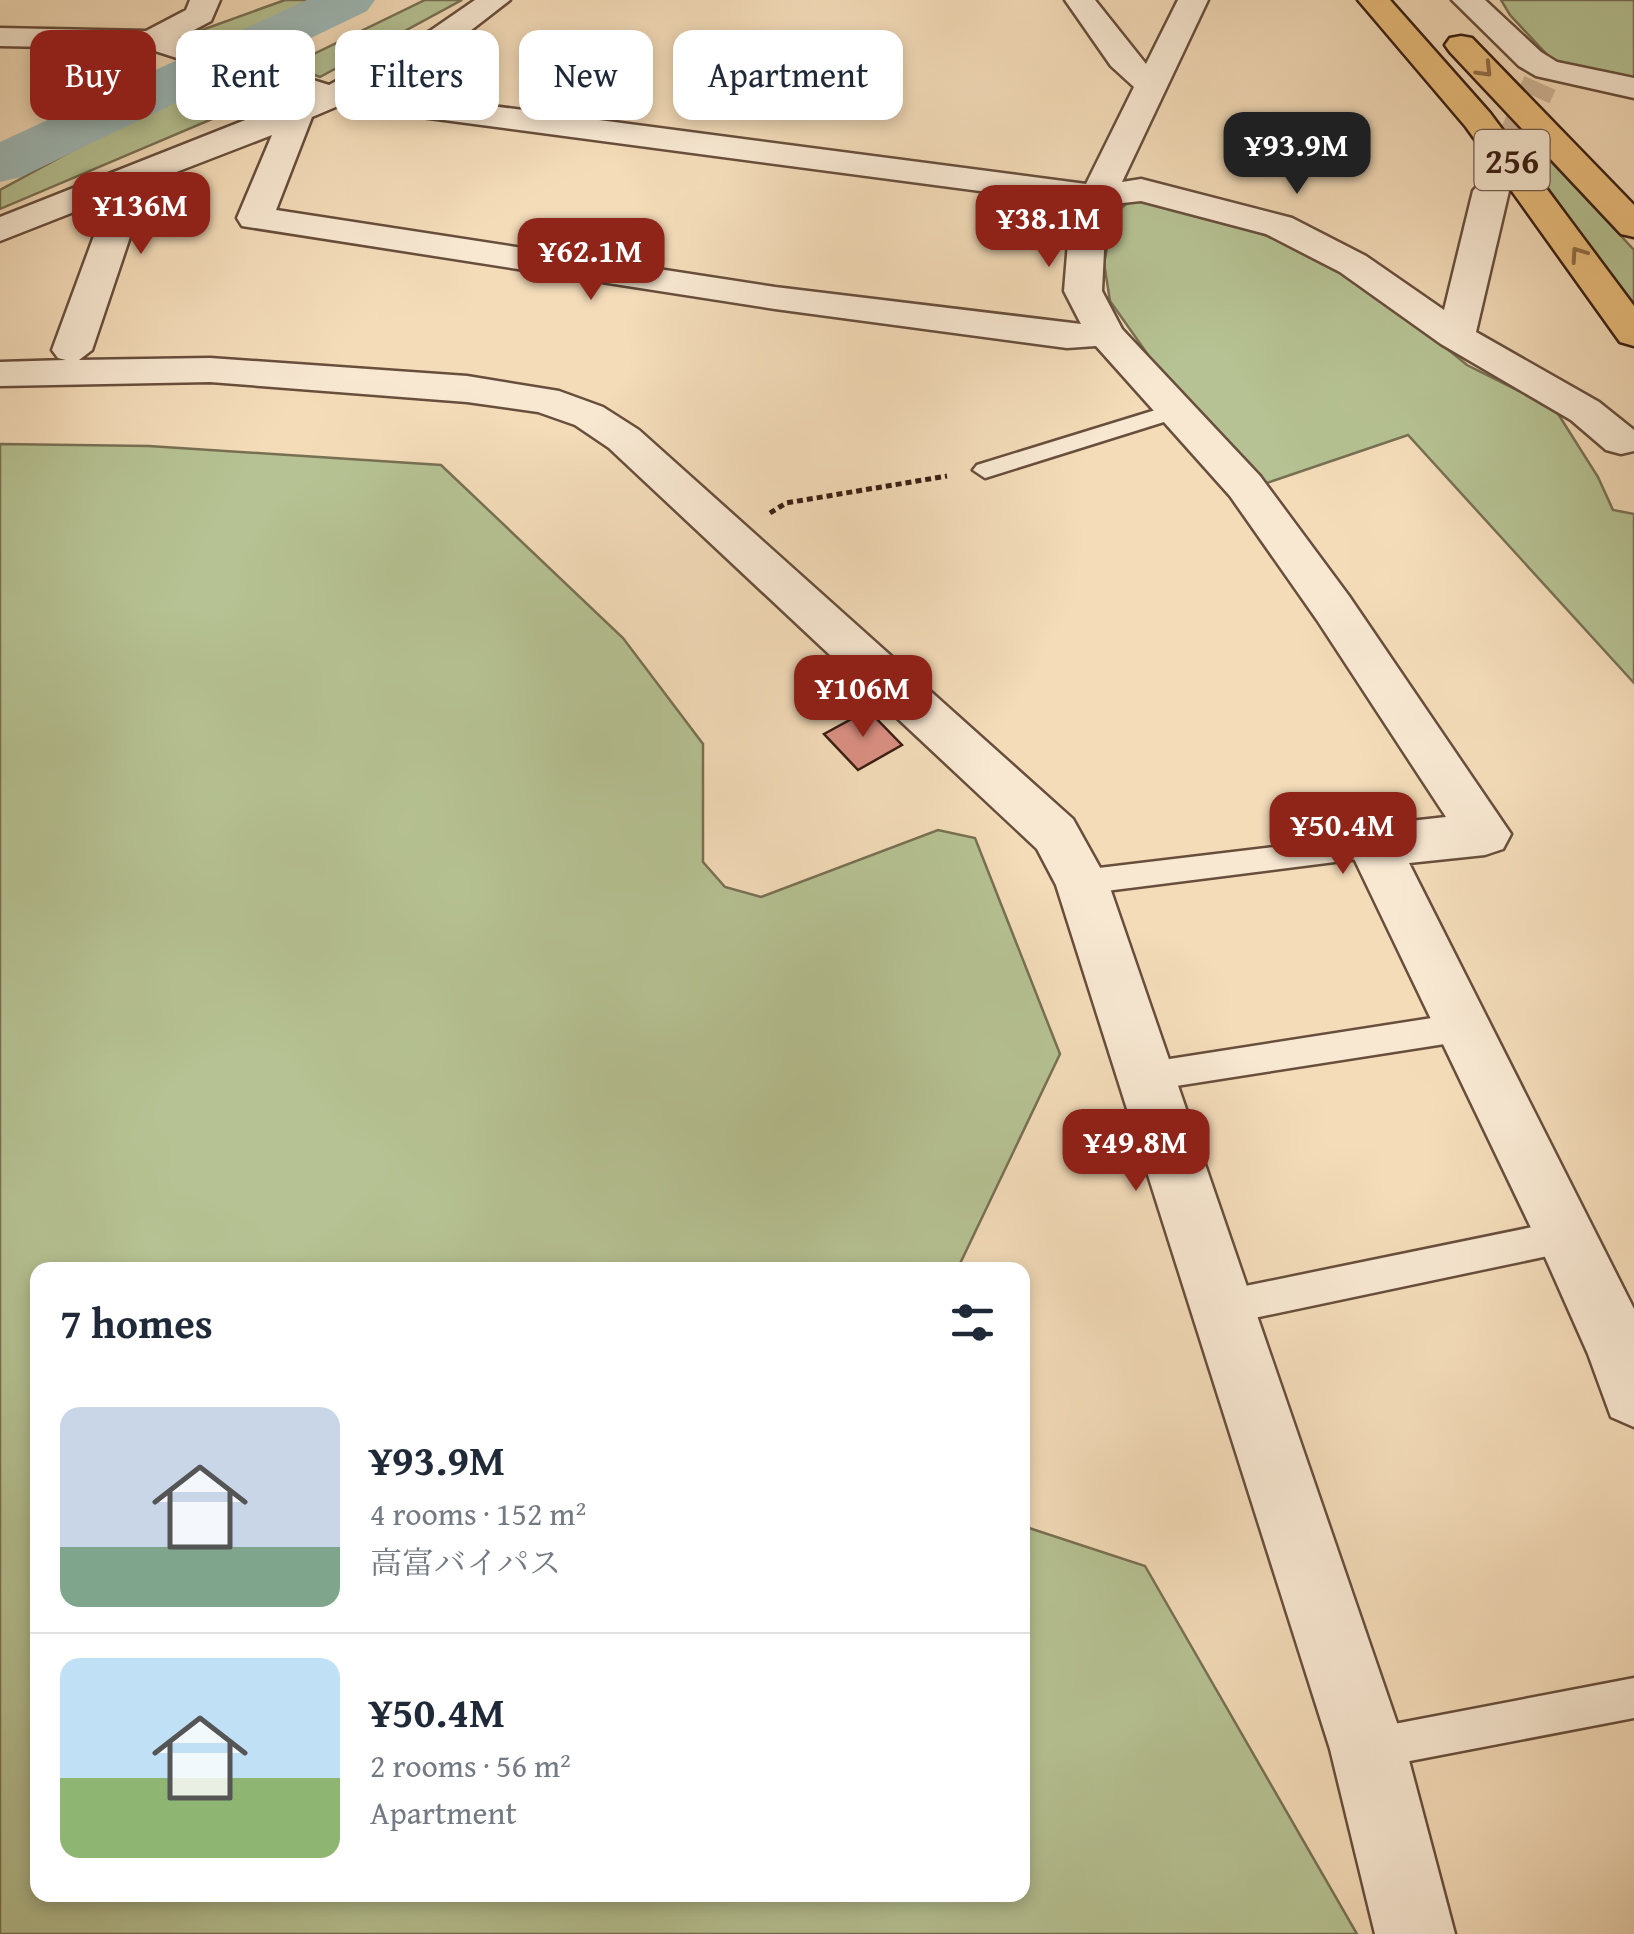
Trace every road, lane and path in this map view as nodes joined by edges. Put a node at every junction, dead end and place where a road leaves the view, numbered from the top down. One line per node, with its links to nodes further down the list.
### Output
1 (206, 0): 9 (street)
2 (495, 0): 13 (street)
3 (1080, 0): 11 (street)
4 (1192, 0): 11 (street)
5 (1373, 0): 23 (highway, 256, one-way to 5)
6 (1468, 0): 12 (street)
7 (1444, 28): 20 (highway, 256, one-way to 20)
8 (0, 37): 9 (street)
9 (163, 44): 10 (street)
10 (176, 49)
11 (1152, 86): 19 (street)
12 (1634, 88)
13 (315, 100)
14 (315, 100): 19 (street)
15 (266, 120): 18 (street)
16 (304, 120): 22 (street)
17 (1491, 192): 24 (street)
18 (83, 196): 21 (street); 25 (street)
19 (1098, 196): 22 (street); 24 (street)
20 (1634, 226)
21 (0, 230)
22 (1106, 334): 27 (street)
23 (1634, 334)
24 (1455, 336): 28 (street)
25 (72, 350)
26 (0, 374): 30 (street)
27 (1175, 411): 29 (lane); 31 (street)
28 (1621, 441)
29 (985, 470): 30 (path)
30 (730, 535): 32 (street)
31 (1374, 846): 32 (lane); 33 (street)
32 (1082, 882): 34 (street)
33 (1464, 1027): 34 (lane); 35 (street)
34 (1144, 1077): 36 (street)
35 (1567, 1236): 36 (lane); 37 (street)
36 (1221, 1308): 39 (street)
37 (1634, 1394)
38 (1634, 1698): 39 (lane)
39 (1368, 1749): 40 (street)
40 (1414, 1934)

